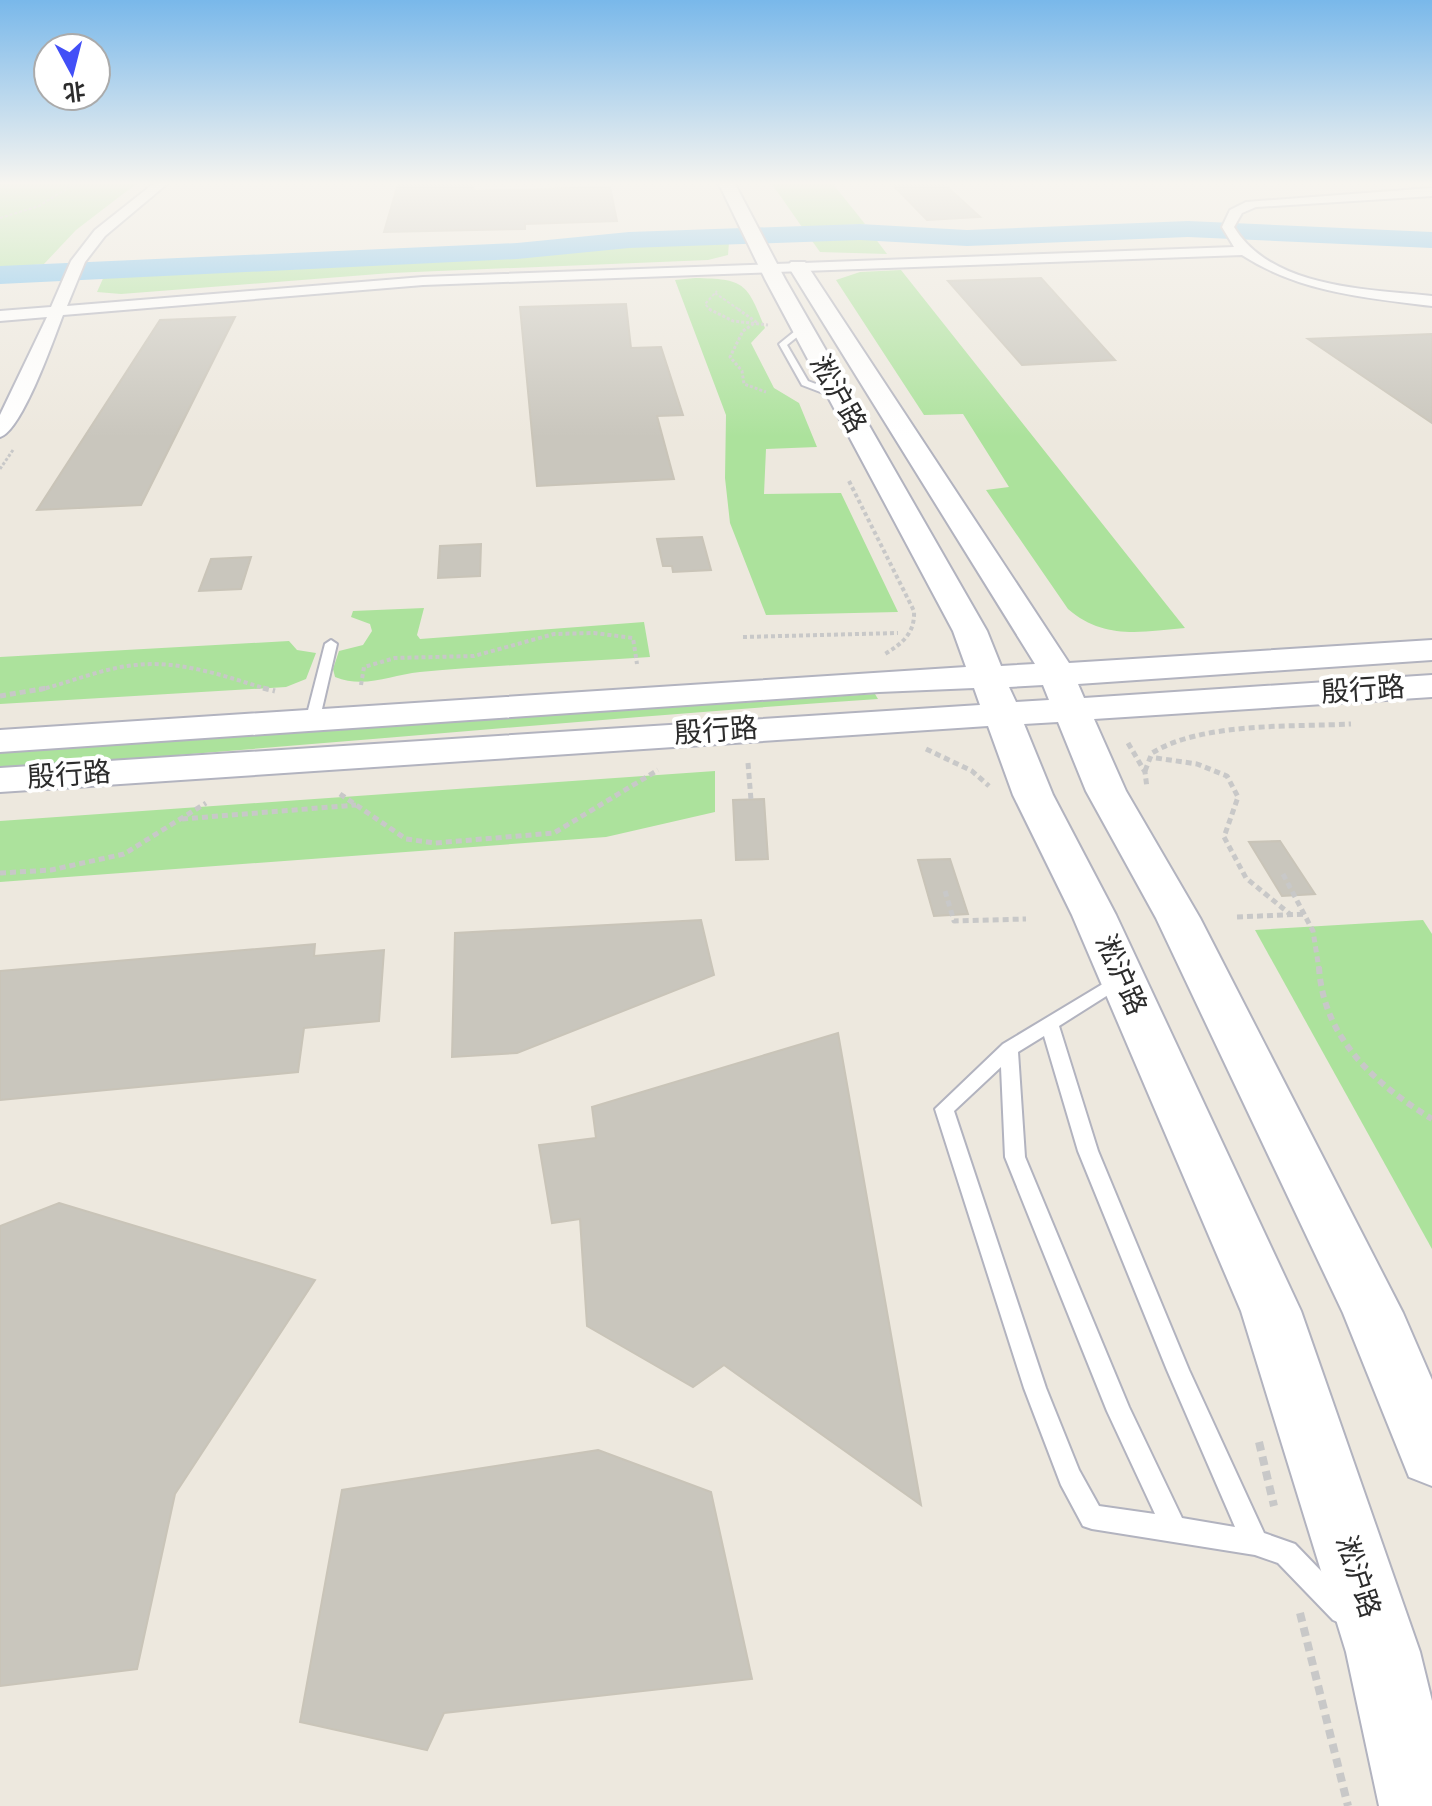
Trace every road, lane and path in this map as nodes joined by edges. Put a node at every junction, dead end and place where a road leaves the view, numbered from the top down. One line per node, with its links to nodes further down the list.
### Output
1 (74, 268): 9 (street)
2 (737, 268): 9 (street)
3 (770, 268): 26 (main road, 淞沪路)
4 (799, 268): 25 (main road, 淞沪路)
5 (1279, 268): 8 (street)
6 (719, 284): 7 (path)
7 (715, 293): 11 (path); 11 (path)
8 (1432, 301)
9 (55, 310): 10 (street); 14 (street)
10 (0, 316)
11 (755, 324): 12 (path); 13 (path)
12 (768, 325)
13 (766, 392)
14 (0, 431)
15 (843, 470): 20 (path)
16 (898, 633): 17 (path)
17 (743, 637)
18 (331, 644): 28 (lane)
19 (1432, 650): 25 (main road, 殷行路)
20 (875, 657)
21 (637, 664): 22 (path)
22 (361, 685)
23 (1432, 686): 25 (main road, 殷行路)
24 (275, 691): 27 (path)
25 (1065, 691): 26 (main road, 殷行路); 55 (main road, 淞沪路)
26 (994, 694): 28 (main road, 殷行路); 36 (main road, 殷行路); 50 (main road, 淞沪路)
27 (0, 696)
28 (312, 722): 30 (main road, 殷行路)
29 (1356, 724): 35 (path)
30 (0, 741)
31 (923, 748): 38 (path)
32 (1156, 758): 47 (path)
33 (748, 763): 39 (path)
34 (658, 770): 41 (path)
35 (1145, 772)
36 (0, 780)
37 (340, 794): 41 (path)
38 (995, 796)
39 (751, 800)
40 (206, 803): 42 (path)
41 (357, 805): 42 (path)
42 (178, 819): 43 (path)
43 (0, 873)
44 (1283, 874): 46 (path)
45 (945, 891): 49 (path)
46 (1307, 914): 47 (path); 53 (path)
47 (1291, 915): 48 (path)
48 (1237, 917)
49 (1026, 919)
50 (1122, 978): 51 (lane); 59 (main road, 淞沪路)
51 (1049, 1024): 52 (lane); 57 (lane)
52 (1009, 1049): 56 (lane); 56 (lane)
53 (1432, 1119)
54 (1257, 1434): 58 (path)
55 (1432, 1455)
56 (1175, 1530): 57 (lane)
57 (1255, 1542): 58 (lane)
58 (1286, 1553): 59 (lane); 60 (path)
59 (1383, 1652): 61 (main road, 淞沪路)
60 (1348, 1806)
61 (1419, 1806)

